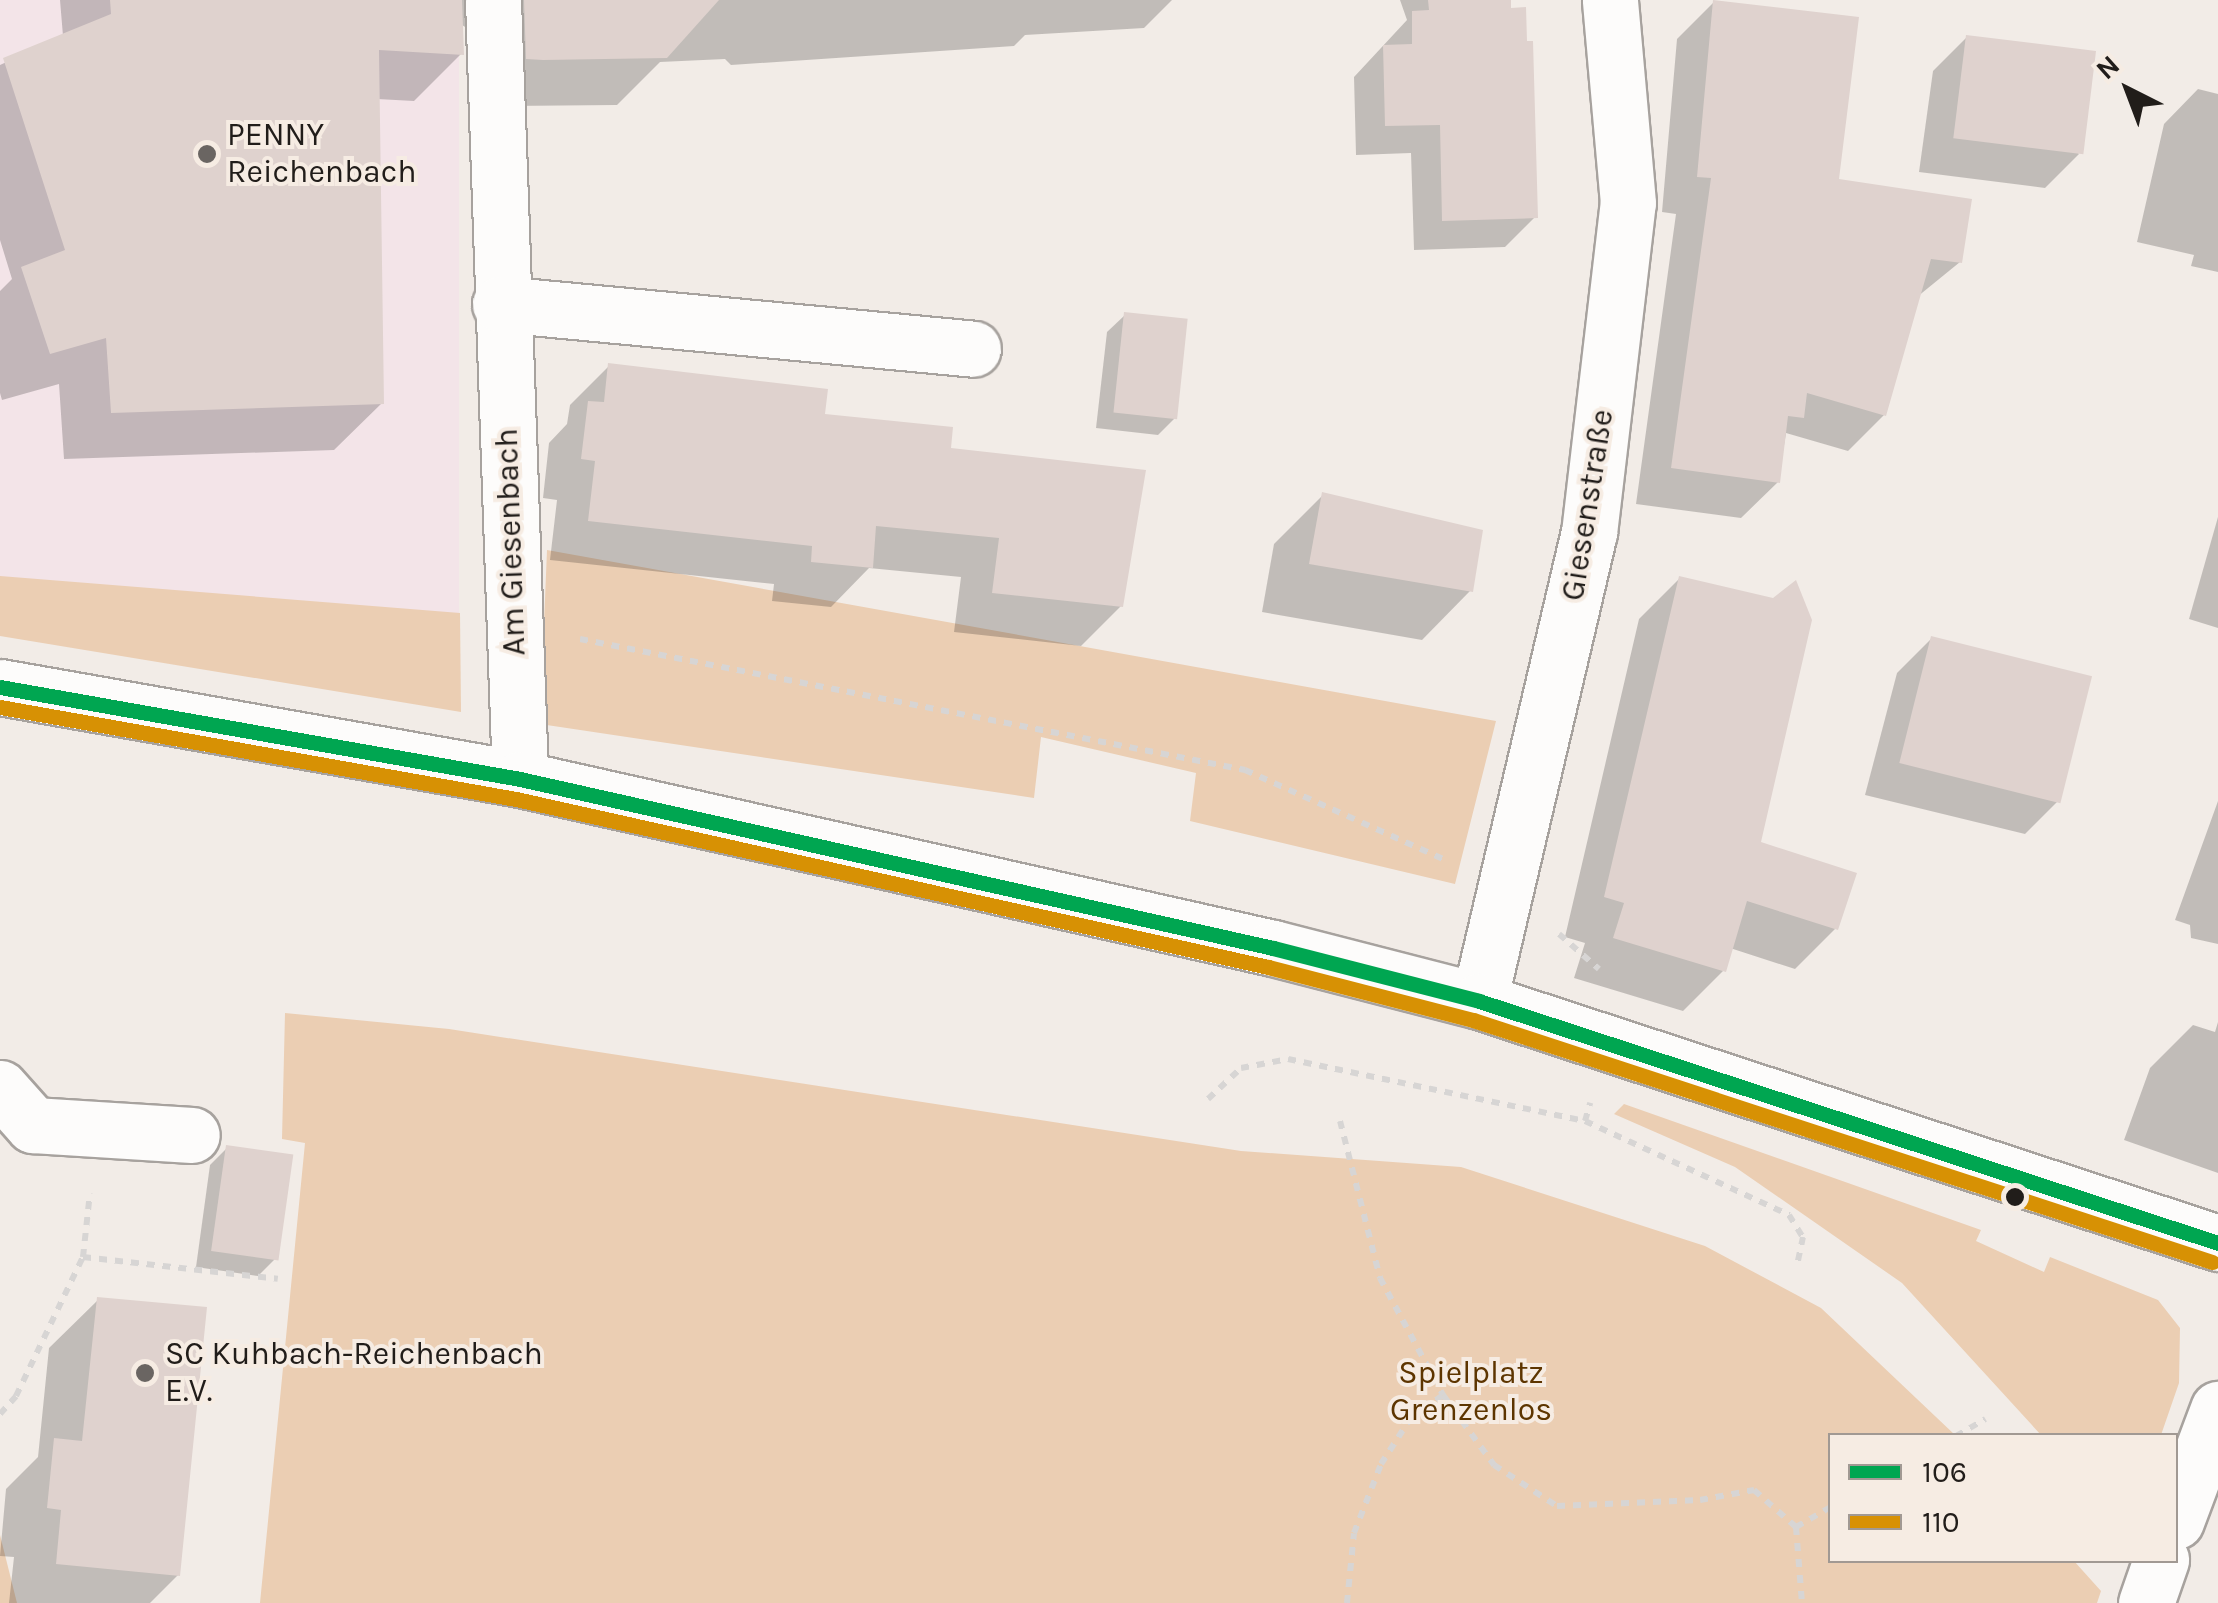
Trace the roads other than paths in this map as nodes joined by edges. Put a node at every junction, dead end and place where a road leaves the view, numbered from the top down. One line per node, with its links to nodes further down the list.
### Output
1 (493, 0): 3 (main road, Am Giesenbach)
2 (1610, 0): 7 (main road, Giesenstraße)
3 (500, 304): 4 (main road); 6 (main road, Am Giesenbach)
4 (973, 349)
5 (0, 686): 6 (main road)
6 (520, 779): 7 (main road)
7 (1478, 1002): 10 (main road)
8 (0, 1088): 9 (main road)
9 (192, 1135)
10 (2218, 1243)
11 (2218, 1409): 12 (main road)
12 (2178, 1516)
13 (2160, 1563): 14 (main road)
14 (2146, 1603)

